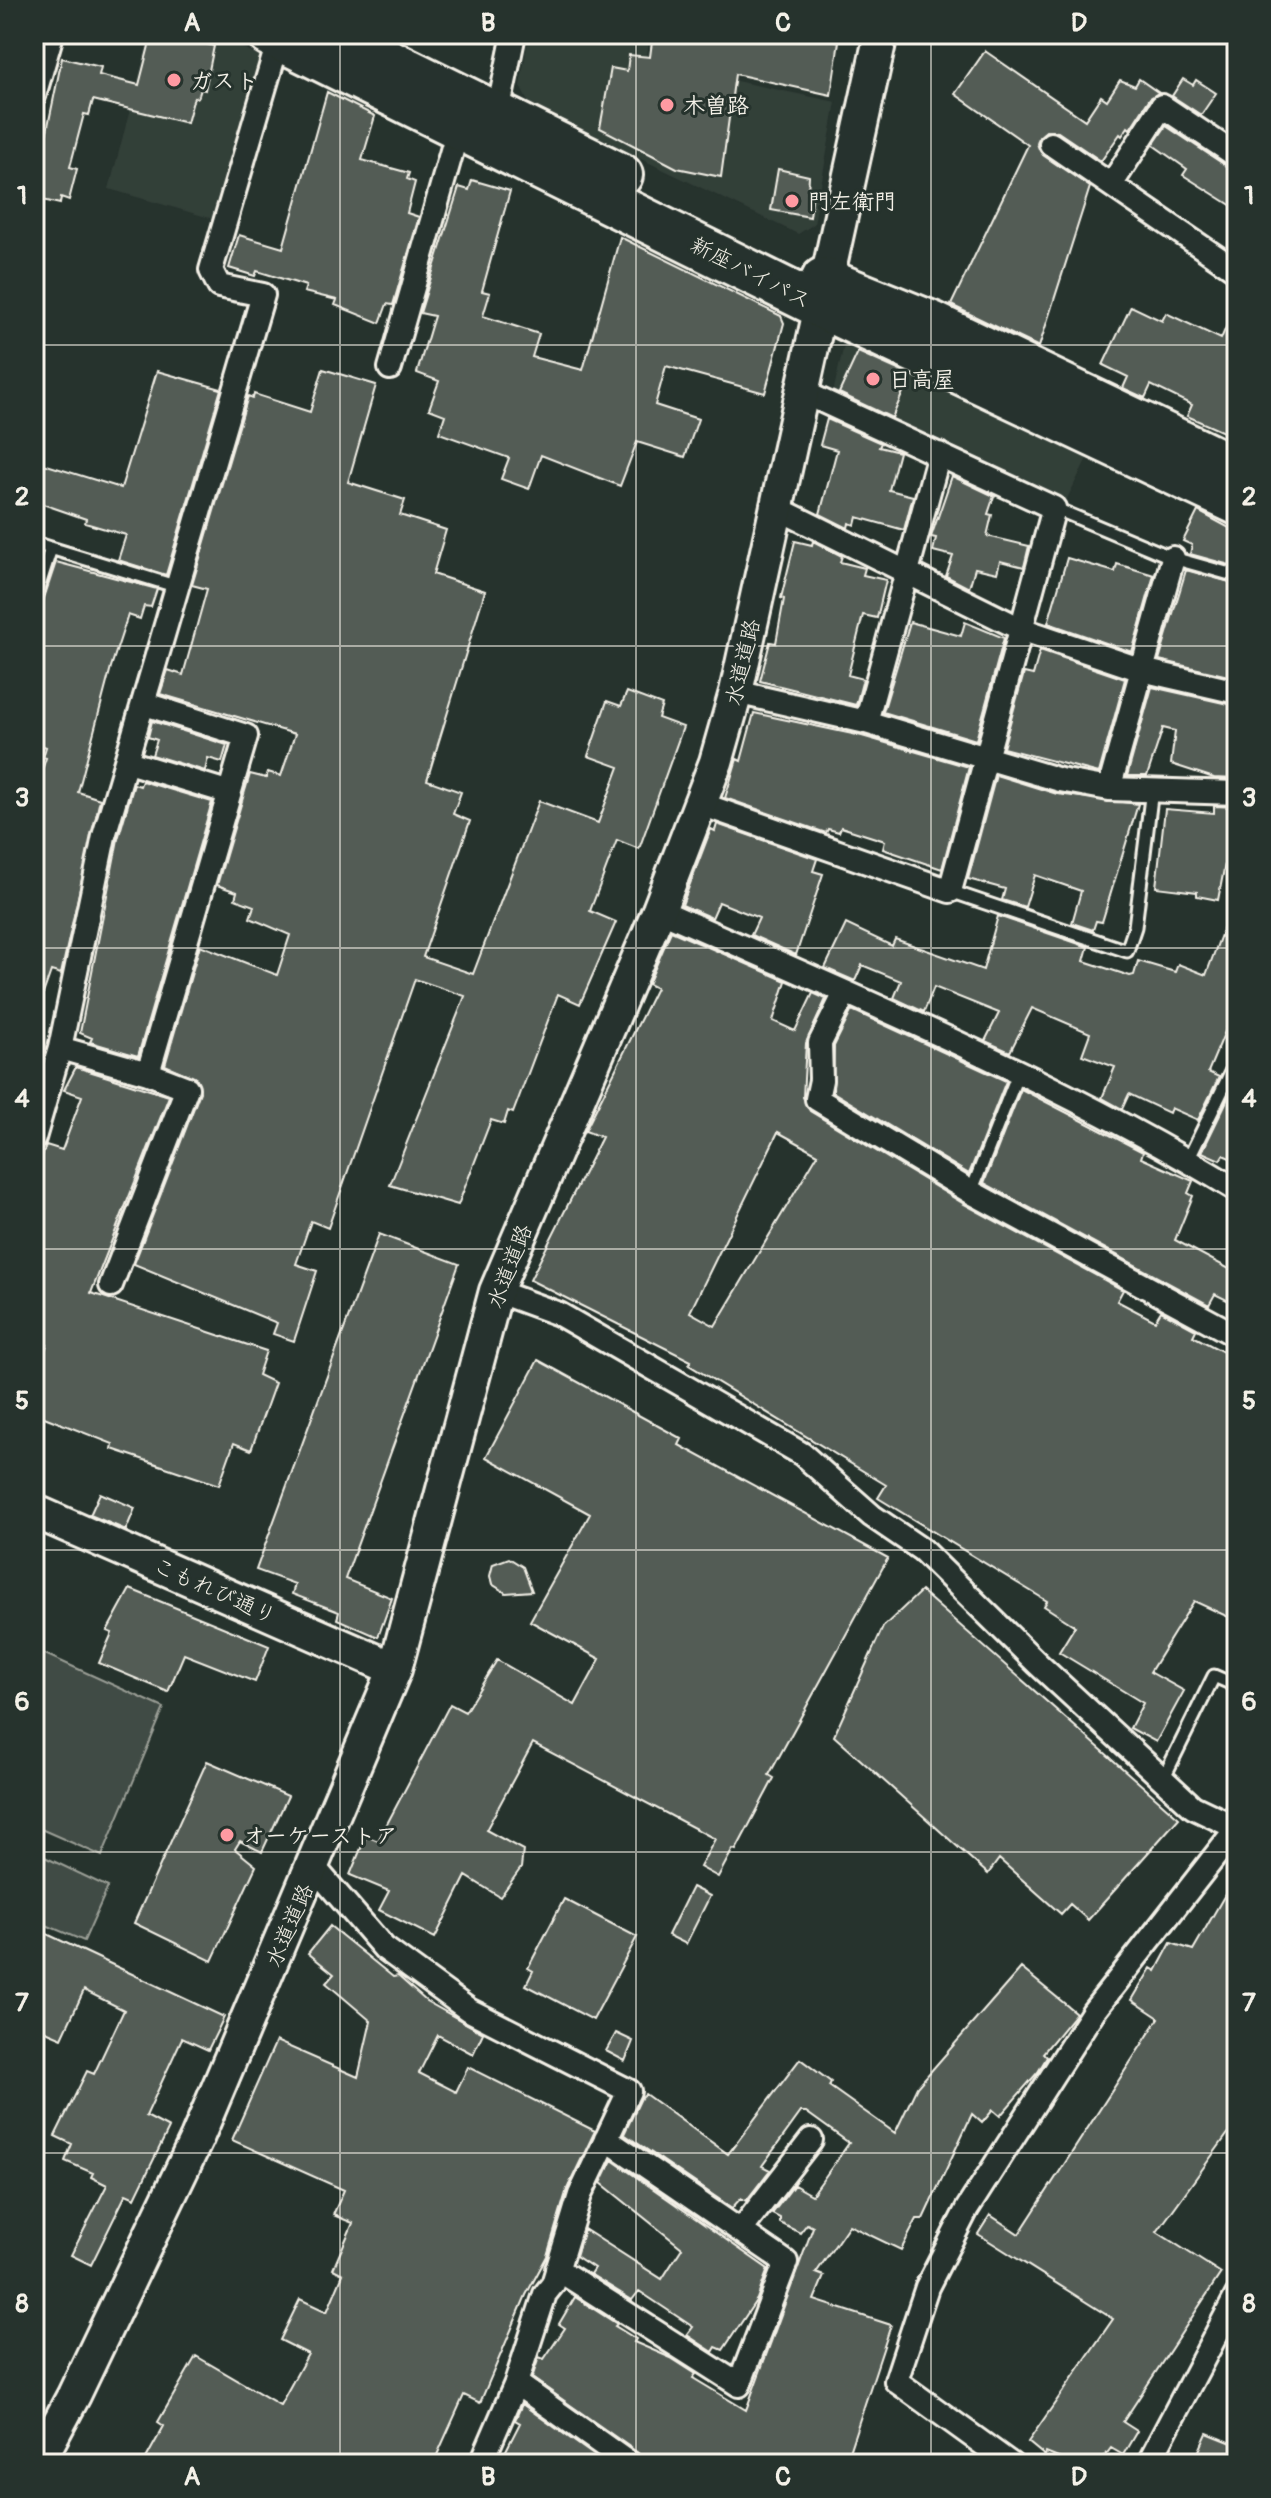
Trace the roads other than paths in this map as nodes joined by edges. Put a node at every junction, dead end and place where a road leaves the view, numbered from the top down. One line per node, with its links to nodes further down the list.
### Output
1 (52, 34): 6 (street)
2 (336, 34): 7 (highway, 新座バイパス)
3 (514, 34): 7 (street)
4 (881, 34): 13 (street, 水道道路)
5 (274, 36): 8 (highway, 新座バイパス); 26 (street)
6 (34, 96)
7 (498, 112): 13 (highway, 新座バイパス)
8 (459, 126): 13 (highway, 新座バイパス); 14 (street)
9 (1051, 144): 11 (street)
10 (1237, 156): 11 (street)
11 (1111, 185): 12 (street)
12 (1237, 271)
13 (826, 294): 15 (street, 水道道路); 17 (highway, 新座バイパス); 18 (highway, 新座バイパス)
14 (390, 368)
15 (803, 392): 16 (street); 19 (street, 水道道路)
16 (939, 454): 20 (street); 24 (street)
17 (1237, 469)
18 (1237, 503)
19 (777, 508): 24 (street); 30 (street, 水道道路)
20 (1054, 508): 23 (lane); 28 (street)
21 (34, 543): 22 (lane)
22 (51, 548): 26 (lane); 27 (lane)
23 (1173, 558): 25 (lane); 29 (street)
24 (909, 572): 28 (street); 33 (street)
25 (1237, 576)
26 (179, 588): 32 (street)
27 (34, 601)
28 (1021, 629): 29 (street); 34 (street)
29 (1142, 670): 31 (street); 36 (street)
30 (736, 692): 33 (street); 40 (street, 水道道路)
31 (1237, 692)
32 (145, 704): 35 (street); 38 (street)
33 (866, 722): 34 (street)
34 (986, 760): 36 (street); 41 (street)
35 (128, 762): 38 (street); 44 (street)
36 (1109, 789): 37 (street)
37 (1152, 789): 39 (street); 41 (lane)
38 (227, 792): 47 (street)
39 (1237, 793)
40 (701, 804): 41 (street); 42 (street, 水道道路)
41 (950, 891)
42 (659, 910): 43 (street); 53 (street, 水道道路)
43 (845, 993): 46 (street); 51 (street)
44 (60, 1048): 47 (street); 48 (street)
45 (1237, 1060): 49 (lane)
46 (1019, 1071): 49 (street); 51 (lane)
47 (148, 1073): 52 (street)
48 (34, 1138)
49 (1188, 1160): 50 (street)
50 (1237, 1190)
51 (971, 1192): 54 (street)
52 (111, 1285)
53 (496, 1291): 56 (street, 水道道路); 58 (street)
54 (1237, 1336)
55 (34, 1511): 56 (street, こもれび通り)
56 (395, 1669): 59 (street, 水道道路)
57 (1237, 1686): 58 (lane)
58 (1163, 1780): 69 (street)
59 (314, 1867): 60 (street); 66 (street, 水道道路)
60 (606, 2139): 62 (street); 63 (street)
61 (811, 2140): 62 (street)
62 (742, 2229): 63 (street)
63 (557, 2269): 65 (street)
64 (1237, 2295): 70 (street)
65 (516, 2383): 67 (street); 68 (street)
66 (39, 2463)
67 (481, 2464)
68 (630, 2464)
69 (1011, 2464)
70 (1148, 2464)

